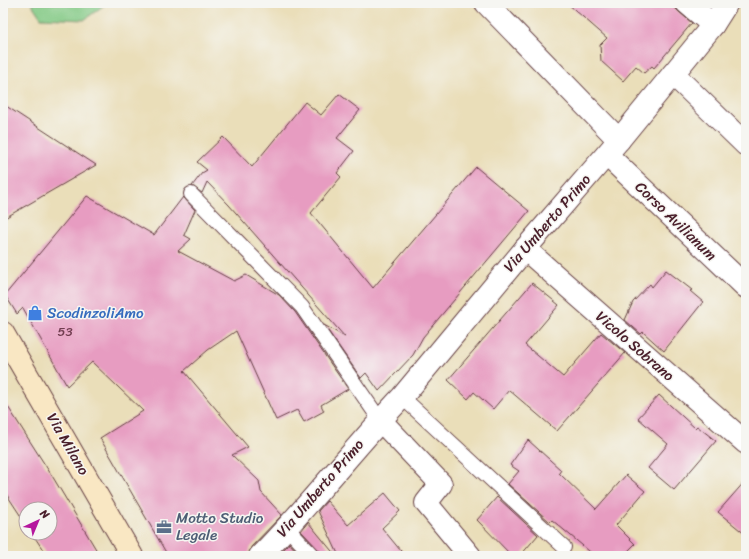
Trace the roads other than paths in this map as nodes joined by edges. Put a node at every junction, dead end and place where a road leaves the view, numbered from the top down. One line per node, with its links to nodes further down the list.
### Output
1 (486, 3): 7 (street, Corso Avilianum)
2 (687, 3): 4 (street)
3 (727, 3): 4 (street, Via Umberto Primo)
4 (713, 25): 5 (street, Via Umberto Primo)
5 (673, 74): 6 (street); 7 (street, Via Umberto Primo)
6 (746, 145)
7 (613, 147): 9 (street, Via Umberto Primo); 10 (street, Corso Avilianum)
8 (191, 194): 13 (lane)
9 (525, 249): 12 (street, Via Umberto Primo); 14 (street, Vicolo Sobrano)
10 (746, 288)
11 (3, 333): 17 (main road, Via Milano)
12 (402, 397): 13 (street, Via Umberto Primo); 16 (lane)
13 (380, 420): 15 (street, Via Umberto Primo); 20 (street)
14 (746, 443)
15 (287, 528): 18 (street, Via Umberto Primo); 19 (lane)
16 (564, 547)
17 (132, 556)
18 (260, 556)
19 (313, 556)
20 (470, 556)

